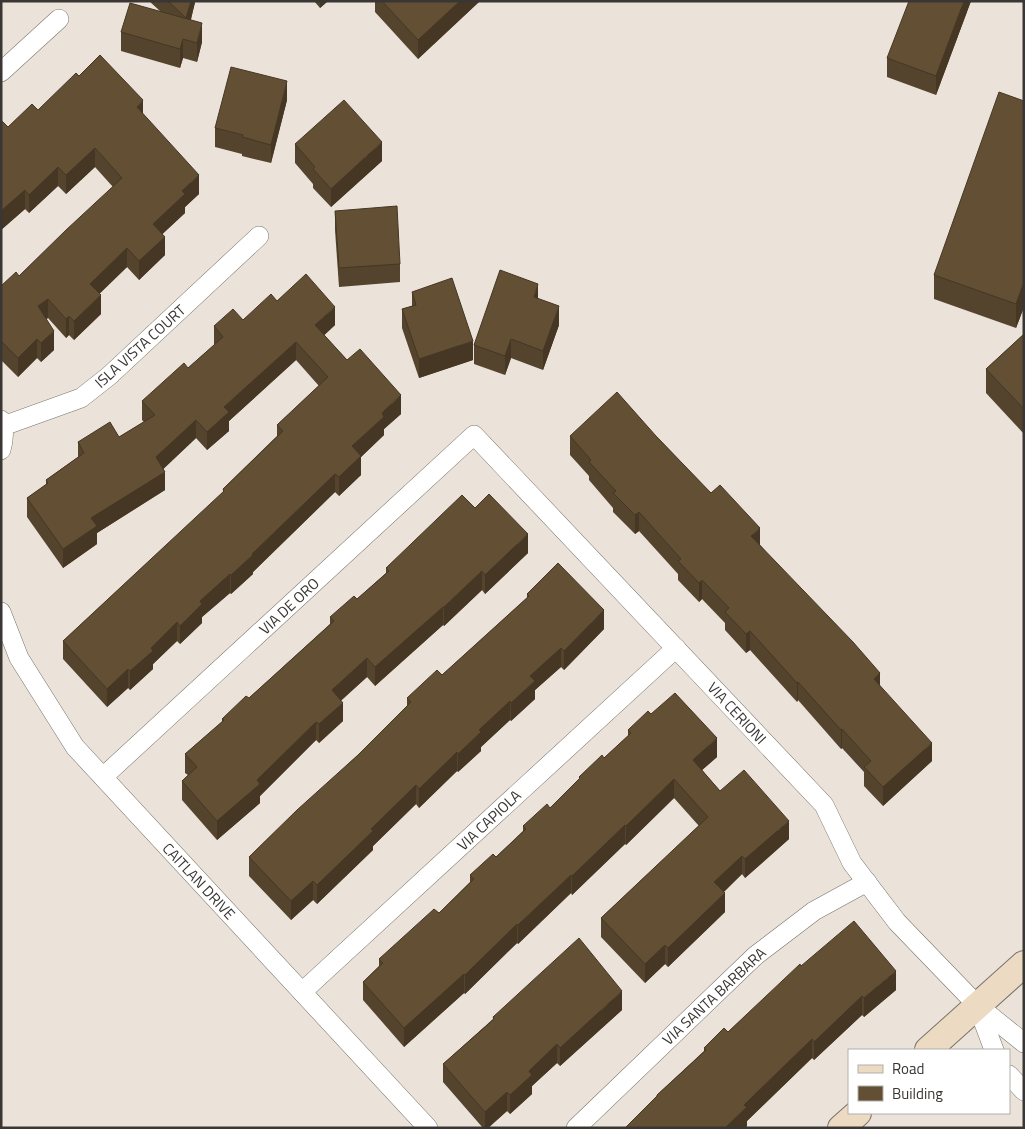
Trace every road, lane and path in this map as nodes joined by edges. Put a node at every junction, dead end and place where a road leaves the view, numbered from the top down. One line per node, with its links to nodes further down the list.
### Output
1 (59, 19): 2 (street)
2 (1, 72)
3 (259, 236): 4 (street, ISLA VISTA COURT)
4 (2, 423): 6 (street)
5 (474, 435): 8 (street, VIA CERIONI); 9 (street, VIA DE ORO)
6 (1, 450)
7 (1, 612): 9 (street, CAITLAN DRIVE)
8 (676, 648): 10 (street, VIA CERIONI); 12 (street, VIA CAPIOLA)
9 (103, 777): 12 (street, CAITLAN DRIVE)
10 (867, 882): 13 (street, VIA CERIONI); 21 (street, VIA SANTA BARBARA)
11 (1024, 964): 13 (main road)
12 (302, 992): 20 (street, CAITLAN DRIVE)
13 (978, 1006): 14 (street, VIA CERIONI); 15 (main road); 16 (street, VIA CERIONI)
14 (1024, 1043)
15 (929, 1049)
16 (994, 1049)
17 (1010, 1076): 18 (street)
18 (1024, 1091)
19 (857, 1114): 22 (main road)
20 (428, 1128)
21 (576, 1128)
22 (841, 1128)

